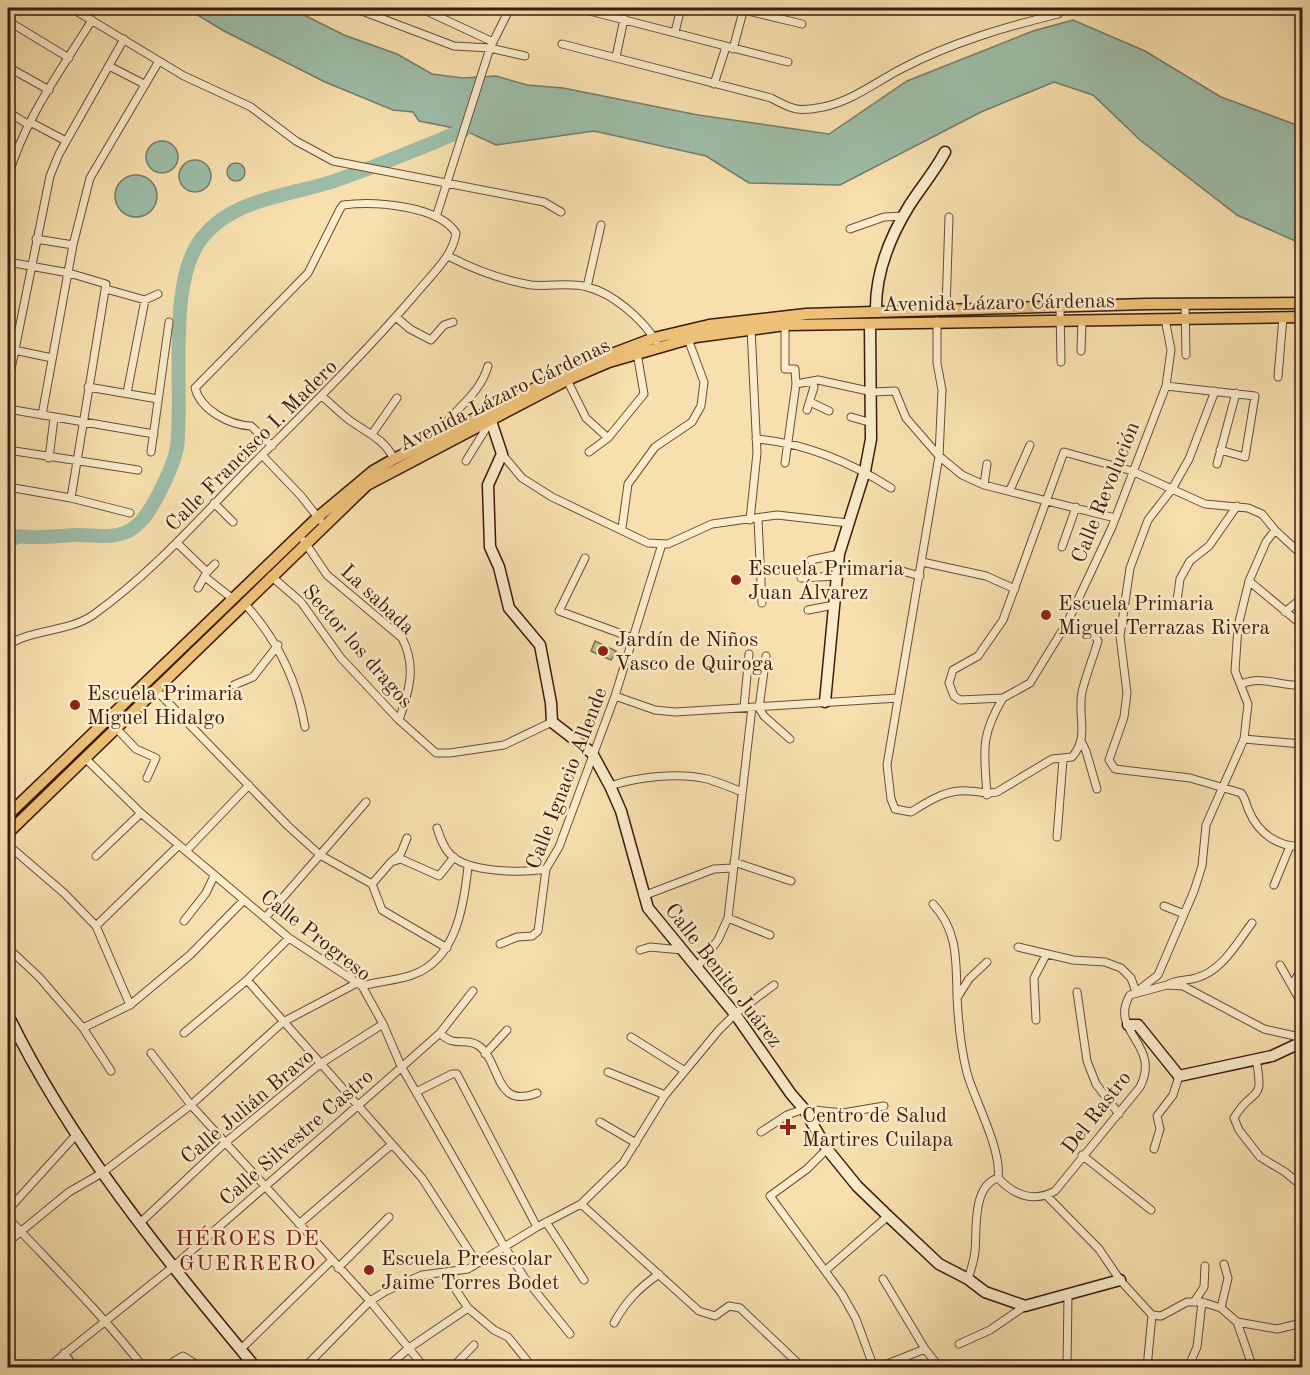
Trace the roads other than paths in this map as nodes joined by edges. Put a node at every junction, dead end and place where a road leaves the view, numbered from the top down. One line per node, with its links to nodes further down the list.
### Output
1 (71, 8): 11 (street)
2 (354, 8): 9 (street)
3 (420, 8): 17 (street)
4 (508, 8): 17 (street)
5 (578, 8): 10 (street)
6 (681, 8): 14 (street)
7 (741, 8): 13 (street); 18 (street)
8 (1063, 8): 27 (street)
9 (366, 9): 17 (street)
10 (624, 19): 14 (street); 20 (street)
11 (92, 20): 15 (street); 21 (street)
12 (8, 21): 21 (street)
13 (802, 24)
14 (675, 32): 18 (street)
15 (124, 39): 22 (street); 24 (street)
16 (562, 44): 20 (street)
17 (491, 45): 19 (street); 35 (street)
18 (729, 48): 23 (street); 27 (street)
19 (525, 56)
20 (616, 57): 27 (street)
21 (69, 58): 28 (street)
22 (159, 61): 26 (street); 35 (street)
23 (788, 62)
24 (109, 66): 26 (street); 31 (street)
25 (8, 68): 28 (street)
26 (144, 84): 43 (street)
27 (714, 84)
28 (49, 90): 30 (street)
29 (8, 112): 30 (street)
30 (30, 123): 31 (street); 33 (street)
31 (66, 141): 42 (street)
32 (945, 152): 37 (street)
33 (10, 161): 34 (street)
34 (8, 177)
35 (449, 183): 36 (street); 38 (street)
36 (561, 212)
37 (904, 216): 41 (street); 57 (street)
38 (436, 217): 44 (street); 110 (street)
39 (949, 217): 56 (street)
40 (601, 225): 49 (street)
41 (850, 230)
42 (36, 239): 43 (street); 46 (street)
43 (74, 245): 47 (street)
44 (448, 256): 49 (street); 58 (street, Calle Francisco I. Madero)
45 (8, 262): 46 (street)
46 (31, 267): 47 (street); 74 (street)
47 (69, 273): 48 (street); 78 (street)
48 (106, 286): 51 (street); 87 (street)
49 (587, 286): 73 (street)
50 (158, 294): 51 (street)
51 (145, 300): 90 (street)
52 (1241, 303): 53 (main road, Avenida Lázaro Cárdenas); 54 (main road, Avenida Lázaro Cárdenas); 61 (main road)
53 (1302, 303)
54 (1185, 304): 55 (main road, Avenida Lázaro Cárdenas); 63 (street)
55 (1060, 306): 56 (main road, Avenida Lázaro Cárdenas); 64 (street)
56 (946, 309): 57 (main road, Avenida Lázaro Cárdenas)
57 (876, 312): 73 (main road, Avenida Lázaro Cárdenas)
58 (396, 316): 68 (street); 92 (street, Calle Francisco I. Madero)
59 (1283, 317): 60 (main road, Avenida Lázaro Cárdenas); 61 (main road, Avenida Lázaro Cárdenas); 81 (street)
60 (1302, 317)
61 (1241, 318): 63 (main road, Avenida Lázaro Cárdenas)
62 (1165, 319): 63 (main road, Avenida Lázaro Cárdenas); 65 (main road, Avenida Lázaro Cárdenas); 86 (street, Calle Revolución)
63 (1186, 319): 77 (street)
64 (1060, 320): 65 (main road, Avenida Lázaro Cárdenas); 66 (main road, Avenida Lázaro Cárdenas); 79 (street)
65 (1082, 320): 75 (street)
66 (937, 321): 69 (main road, Avenida Lázaro Cárdenas); 117 (street)
67 (169, 322): 94 (street)
68 (453, 322)
69 (870, 324): 70 (main road, Avenida Lázaro Cárdenas); 89 (street)
70 (784, 325): 71 (main road, Avenida Lázaro Cárdenas); 85 (street)
71 (751, 328): 72 (main road, Avenida Lázaro Cárdenas); 106 (street)
72 (688, 339): 73 (main road, Avenida Lázaro Cárdenas); 145 (street)
73 (656, 342): 76 (main road, Avenida Lázaro Cárdenas); 107 (main road, Avenida Lázaro Cárdenas)
74 (14, 350): 78 (street); 84 (street)
75 (1081, 351)
76 (637, 353): 82 (main road, Avenida Lázaro Cárdenas); 105 (street)
77 (1186, 355)
78 (52, 358): 97 (street)
79 (1061, 362)
80 (488, 366): 107 (street)
81 (1278, 377)
82 (567, 380): 100 (main road, Avenida Lázaro Cárdenas); 105 (street)
83 (812, 381): 85 (street); 89 (street); 96 (street)
84 (8, 384)
85 (796, 384): 108 (street)
86 (1166, 386): 88 (street); 127 (street, Calle Revolución)
87 (88, 387): 90 (street); 102 (street)
88 (1215, 391): 91 (street); 131 (street)
89 (873, 392): 101 (street); 117 (street)
90 (127, 393): 94 (street)
91 (1236, 393): 112 (street); 112 (street)
92 (322, 396): 104 (street); 110 (street, Calle Francisco I. Madero)
93 (397, 398): 104 (street)
94 (158, 399): 103 (street)
95 (8, 409): 97 (street)
96 (829, 411)
97 (42, 415): 99 (street)
98 (851, 417): 101 (street)
99 (54, 418): 102 (street); 118 (street)
100 (491, 420): 115 (street); 120 (street); 142 (main road, Avenida Lázaro Cárdenas)
101 (872, 423): 126 (street)
102 (82, 424): 103 (street); 121 (street)
103 (154, 434): 113 (street)
104 (372, 434): 119 (street)
105 (608, 438): 114 (street)
106 (756, 439): 108 (street); 141 (street)
107 (433, 441): 119 (main road, Avenida Lázaro Cárdenas)
108 (788, 442): 122 (street); 126 (street)
109 (1030, 445): 132 (street)
110 (272, 446): 116 (street, Calle Francisco I. Madero)
111 (8, 450): 118 (street)
112 (1220, 450): 124 (street)
113 (151, 452)
114 (589, 452)
115 (502, 454): 145 (street); 192 (street)
116 (262, 455): 135 (street, Calle Francisco I. Madero); 142 (street)
117 (939, 456): 128 (street); 155 (street)
118 (49, 458): 121 (street)
119 (394, 459): 142 (main road, Avenida Lázaro Cárdenas)
120 (466, 461)
121 (77, 462): 125 (street); 133 (street)
122 (785, 463)
123 (987, 464): 128 (street)
124 (1217, 464)
125 (138, 470)
126 (865, 471): 130 (street); 144 (street)
127 (1132, 471): 131 (street); 134 (street); 139 (street, Calle Revolución)
128 (984, 485): 132 (street)
129 (8, 487): 133 (street)
130 (891, 488)
131 (1172, 489): 136 (street); 205 (street)
132 (1010, 490): 134 (street)
133 (71, 498): 138 (street)
134 (1047, 500): 137 (street); 165 (street)
135 (214, 503): 143 (street); 148 (street, Calle Francisco I. Madero)
136 (1237, 506): 146 (street); 171 (street)
137 (1076, 507): 139 (street); 150 (street)
138 (130, 513)
139 (1115, 518): 174 (street, Calle Revolución)
140 (758, 519): 141 (street); 144 (street); 169 (street)
141 (750, 520): 149 (street)
142 (320, 521): 147 (main road, Avenida Lázaro Cárdenas)
143 (233, 522)
144 (848, 524): 151 (street)
145 (622, 528): 149 (street)
146 (1275, 530): 152 (street); 163 (street)
147 (301, 540): 159 (main road, Avenida Lázaro Cárdenas); 166 (main road, Avenida Lázaro Cárdenas); 191 (street, La sabada)
148 (177, 543): 158 (street); 177 (street, Calle Francisco I. Madero)
149 (662, 544): 176 (street, Calle Ignacio Allende)
150 (1062, 548)
151 (839, 554): 154 (street); 160 (street)
152 (1302, 555)
153 (585, 558): 176 (street)
154 (811, 560)
155 (922, 562): 161 (street); 165 (street)
156 (215, 564): 158 (street)
157 (895, 569): 161 (street)
158 (206, 574): 164 (street); 166 (street)
159 (271, 576): 168 (main road, Avenida Lázaro Cárdenas); 191 (street, Sector los dragos)
160 (837, 576): 162 (street); 170 (street)
161 (920, 576): 186 (street)
162 (801, 578)
163 (1249, 581): 173 (street); 181 (street)
164 (198, 588)
165 (1015, 589): 187 (street, Calle Revolución)
166 (232, 598): 211 (main road, Avenida Lázaro Cárdenas)
167 (1302, 598): 173 (street)
168 (244, 603): 178 (street); 184 (main road, Avenida Lázaro Cárdenas)
169 (762, 603)
170 (834, 605): 172 (street); 188 (street)
171 (1176, 608)
172 (808, 610)
173 (1285, 612): 175 (street)
174 (1068, 621): 187 (street, Calle Revolución); 197 (street)
175 (1302, 625)
176 (633, 638): 185 (street, Calle Ignacio Allende)
177 (8, 645)
178 (278, 645): 182 (street); 193 (street)
179 (749, 654): 189 (street)
180 (766, 656): 190 (street)
181 (1242, 684): 183 (street); 196 (street)
182 (234, 685)
183 (1302, 685)
184 (155, 690): 194 (main road, Avenida Lázaro Cárdenas); 203 (street)
185 (615, 696): 189 (street); 199 (street, Calle Ignacio Allende)
186 (898, 698): 188 (street); 208 (street)
187 (1003, 698): 208 (street)
188 (825, 702): 190 (street)
189 (744, 707): 190 (street)
190 (756, 707): 195 (street); 207 (street)
191 (399, 720): 192 (street, Sector los dragos)
192 (552, 722): 199 (street, Calle Benito Juárez)
193 (306, 727)
194 (116, 728): 200 (main road, Avenida Lázaro Cárdenas); 202 (street)
195 (790, 739)
196 (1244, 739): 198 (street); 205 (street)
197 (1081, 741): 201 (street); 206 (street)
198 (1302, 744)
199 (592, 753): 204 (street, Calle Benito Juárez); 228 (street, Calle Ignacio Allende)
200 (85, 758): 212 (street, Calle Progreso); 215 (main road, Avenida Lázaro Cárdenas)
201 (1063, 759): 208 (street); 216 (street)
202 (147, 778)
203 (249, 785): 221 (street); 222 (street)
204 (610, 786): 207 (street); 233 (street, Calle Benito Juárez)
205 (1222, 787): 220 (street); 237 (street)
206 (1097, 789)
207 (742, 792): 226 (street)
208 (987, 795)
209 (8, 798): 211 (street)
210 (366, 802): 222 (street)
211 (16, 807): 213 (main road, Avenida Lázaro Cárdenas)
212 (141, 813): 219 (street, Calle Progreso); 223 (street)
213 (8, 815)
214 (437, 828): 224 (street)
215 (8, 833)
216 (1057, 837)
217 (407, 838): 225 (street)
218 (8, 845): 242 (street)
219 (179, 845): 221 (street, Calle Progreso); 242 (street)
220 (1296, 846): 232 (street)
221 (187, 850): 229 (street, Calle Progreso)
222 (320, 855): 231 (street); 238 (street)
223 (96, 856)
224 (453, 857): 225 (street); 227 (street)
225 (392, 862): 231 (street)
226 (734, 865): 230 (street); 233 (street); 239 (street)
227 (468, 866): 228 (street); 248 (street)
228 (546, 869): 245 (street, Calle Ignacio Allende)
229 (214, 876): 234 (street, Calle Progreso); 240 (street)
230 (792, 881)
231 (372, 884): 248 (street)
232 (1274, 885)
233 (643, 896): 250 (street, Calle Benito Juárez)
234 (244, 900): 238 (street, Calle Progreso); 266 (street)
235 (933, 904): 264 (street)
236 (1164, 906): 237 (street)
237 (1184, 914): 263 (street)
238 (265, 918): 244 (street, Calle Progreso)
239 (728, 918): 243 (street); 254 (street)
240 (184, 921)
241 (1252, 923): 259 (street)
242 (96, 926): 266 (street)
243 (770, 935)
244 (289, 938): 256 (street); 257 (street, Calle Progreso)
245 (500, 944)
246 (1018, 947): 251 (street)
247 (8, 948): 273 (street)
248 (447, 948): 257 (street)
249 (640, 950): 250 (street)
250 (682, 950): 254 (street, Calle Benito Juárez)
251 (1046, 955): 263 (street); 269 (street)
252 (987, 962): 264 (street)
253 (1280, 964): 260 (street)
254 (698, 966): 267 (street, Calle Benito Juárez)
255 (1302, 968): 260 (street)
256 (247, 980): 270 (street); 275 (street)
257 (360, 985): 270 (street); 271 (street, Calle Progreso)
258 (774, 985): 267 (street)
259 (1167, 985): 263 (street); 279 (street)
260 (1292, 985): 265 (street)
261 (473, 991): 276 (street, Calle Silvestre Castro)
262 (1077, 992): 297 (street)
263 (1137, 992): 272 (street)
264 (957, 998): 308 (street)
265 (1302, 1004)
266 (130, 1005): 273 (street)
267 (735, 1014): 287 (street); 296 (street, Calle Benito Juárez)
268 (8, 1015): 277 (street)
269 (1036, 1020)
270 (283, 1022): 284 (street); 294 (street)
271 (383, 1024): 284 (street, Calle Julián Bravo); 285 (street, Calle Progreso)
272 (1128, 1025): 289 (street); 297 (street, Del Rastro)
273 (83, 1028): 286 (street)
274 (507, 1030): 282 (street)
275 (184, 1033)
276 (440, 1033): 282 (street); 285 (street, Calle Silvestre Castro)
277 (18, 1037): 280 (street); 300 (street)
278 (631, 1037): 287 (street)
279 (1302, 1042): 283 (street)
280 (8, 1043)
281 (151, 1053): 294 (street)
282 (485, 1054): 291 (street)
283 (1256, 1059): 289 (street); 310 (street)
284 (320, 1064): 293 (street); 301 (street, Calle Julián Bravo)
285 (401, 1066): 290 (street, Calle Progreso); 293 (street, Calle Silvestre Castro)
286 (111, 1071)
287 (685, 1071): 292 (street)
288 (608, 1072): 292 (street)
289 (1179, 1076): 305 (street)
290 (416, 1092): 321 (street); 324 (street, Calle Progreso)
291 (537, 1093)
292 (666, 1095): 302 (street)
293 (355, 1105): 303 (street); 309 (street, Calle Silvestre Castro)
294 (190, 1106): 301 (street); 307 (street)
295 (884, 1106): 296 (street)
296 (804, 1109): 299 (street); 304 (street, Calle Benito Juárez)
297 (1119, 1114): 306 (street, Del Rastro)
298 (600, 1122): 302 (street)
299 (761, 1132)
300 (75, 1136): 307 (street); 313 (street)
301 (226, 1142): 309 (street); 319 (street, Calle Julián Bravo)
302 (636, 1143): 312 (street)
303 (391, 1145): 320 (street); 326 (street)
304 (827, 1149): 315 (street, Calle Benito Juárez); 331 (street)
305 (1154, 1149)
306 (1082, 1155): 311 (street, Del Rastro); 314 (street)
307 (102, 1173): 319 (street); 322 (street)
308 (998, 1178): 311 (street); 335 (street)
309 (264, 1185): 320 (street); 328 (street, Calle Silvestre Castro)
310 (1302, 1186)
311 (1047, 1196): 337 (street)
312 (581, 1204): 318 (street); 333 (street)
313 (8, 1210)
314 (1151, 1210)
315 (888, 1216): 331 (street); 335 (street, Calle Benito Juárez)
316 (389, 1217): 330 (street)
317 (8, 1218): 322 (street)
318 (546, 1222): 321 (street); 336 (street)
319 (141, 1223): 328 (street)
320 (299, 1224): 325 (street)
321 (537, 1227): 324 (street)
322 (21, 1232): 323 (street); 346 (street)
323 (8, 1242)
324 (504, 1246): 326 (street); 350 (street, Calle Progreso)
325 (331, 1261): 330 (street); 354 (street)
326 (477, 1263): 332 (street)
327 (1224, 1264): 344 (street)
328 (174, 1266): 346 (street, Calle Silvestre Castro); 354 (street)
329 (1205, 1266): 340 (street)
330 (338, 1268): 339 (street)
331 (826, 1270): 369 (street)
332 (444, 1272): 339 (street); 343 (street)
333 (659, 1274): 348 (street); 368 (street)
334 (884, 1279): 355 (street)
335 (968, 1279): 342 (street, Calle Benito Juárez)
336 (584, 1280)
337 (1120, 1280): 338 (street); 345 (street)
338 (1068, 1294): 342 (street); 371 (street)
339 (370, 1301): 353 (street); 363 (street)
340 (1194, 1302): 341 (street); 345 (street)
341 (1202, 1302): 344 (street); 373 (street)
342 (1025, 1306): 351 (street)
343 (468, 1308): 353 (street); 367 (street)
344 (1221, 1308): 347 (street)
345 (1154, 1316): 372 (street)
346 (106, 1319): 356 (street, Calle Silvestre Castro); 359 (street)
347 (1237, 1322): 349 (street); 374 (street)
348 (614, 1323)
349 (1302, 1323)
350 (570, 1334)
351 (959, 1344)
352 (474, 1345): 366 (street)
353 (409, 1348): 364 (street); 365 (street)
354 (241, 1349): 362 (street)
355 (926, 1349): 369 (street); 370 (street)
356 (64, 1353): 357 (street, Calle Silvestre Castro); 358 (street)
357 (47, 1368)
358 (75, 1368)
359 (144, 1368)
360 (163, 1368): 361 (street)
361 (202, 1368)
362 (256, 1368)
363 (304, 1368)
364 (386, 1368)
365 (424, 1368)
366 (452, 1368)
367 (532, 1368)
368 (803, 1368)
369 (876, 1368)
370 (940, 1368)
371 (1067, 1368)
372 (1148, 1368)
373 (1188, 1368)
374 (1253, 1368)

